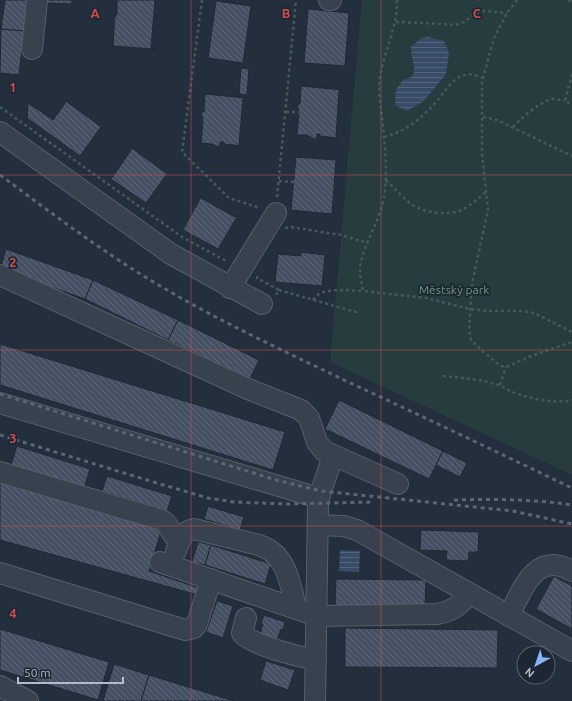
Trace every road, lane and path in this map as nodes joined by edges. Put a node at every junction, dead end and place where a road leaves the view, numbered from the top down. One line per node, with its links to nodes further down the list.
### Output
1 (37, 0): 10 (street)
2 (202, 0): 27 (path)
3 (296, 0): 16 (path)
4 (397, 0): 9 (path)
5 (517, 0): 8 (path)
6 (568, 0): 7 (path)
7 (572, 2)
8 (507, 13): 9 (path); 12 (path)
9 (396, 22): 21 (path)
10 (32, 49)
11 (572, 74): 13 (path)
12 (483, 78): 18 (path); 21 (path)
13 (565, 101): 14 (path); 19 (path)
14 (572, 105)
15 (0, 107): 30 (path)
16 (286, 112): 17 (path); 24 (path)
17 (299, 112)
18 (483, 117): 19 (path); 26 (path)
19 (513, 127): 22 (path)
20 (0, 132): 32 (street)
21 (384, 136): 23 (path)
22 (572, 156)
23 (386, 180): 26 (path); 28 (path)
24 (279, 181): 25 (path); 27 (path)
25 (294, 182)
26 (487, 191): 37 (path)
27 (280, 221): 28 (path); 30 (street)
28 (368, 243): 34 (path)
29 (260, 271): 30 (path)
30 (249, 273): 32 (street); 33 (path)
31 (0, 276): 46 (street)
32 (230, 288): 36 (street)
33 (279, 290): 35 (path); 36 (path)
34 (363, 291): 35 (path); 37 (path)
35 (313, 300): 38 (path)
36 (262, 304)
37 (470, 309): 39 (path); 41 (path)
38 (359, 313)
39 (572, 332)
40 (572, 342): 41 (path)
41 (506, 367): 43 (path)
42 (443, 376): 43 (path)
43 (500, 385): 44 (path)
44 (572, 400)
45 (0, 403): 49 (street)
46 (333, 456): 48 (street); 49 (street)
47 (0, 472): 51 (street)
48 (398, 484)
49 (319, 498): 50 (street)
50 (318, 525): 55 (street); 57 (street)
51 (180, 540): 54 (street); 56 (street)
52 (572, 571): 58 (street)
53 (0, 573): 54 (street)
54 (211, 579): 56 (street)
55 (469, 593): 57 (street); 58 (street)
56 (296, 608): 57 (street)
57 (317, 616): 61 (street)
58 (509, 616): 60 (street)
59 (246, 618): 61 (street)
60 (572, 651)
61 (316, 659): 64 (street)
62 (0, 686): 63 (street)
63 (28, 701)
64 (315, 701)

